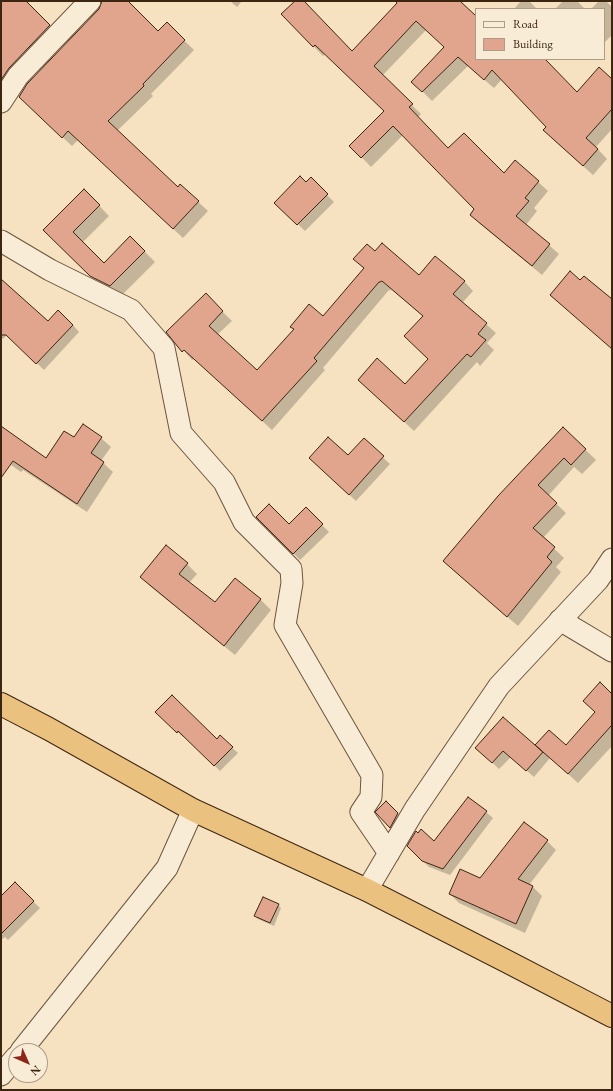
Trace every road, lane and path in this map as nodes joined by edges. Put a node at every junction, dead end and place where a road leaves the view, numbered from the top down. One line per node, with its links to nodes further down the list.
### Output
1 (90, 1): 2 (street)
2 (1, 102)
3 (1, 241): 9 (street)
4 (612, 558): 5 (street)
5 (560, 620): 6 (street); 9 (street)
6 (612, 651)
7 (1, 704): 8 (highway)
8 (193, 810): 10 (highway); 12 (street)
9 (389, 853): 10 (street)
10 (367, 890): 11 (highway)
11 (612, 1016)
12 (27, 1043)

